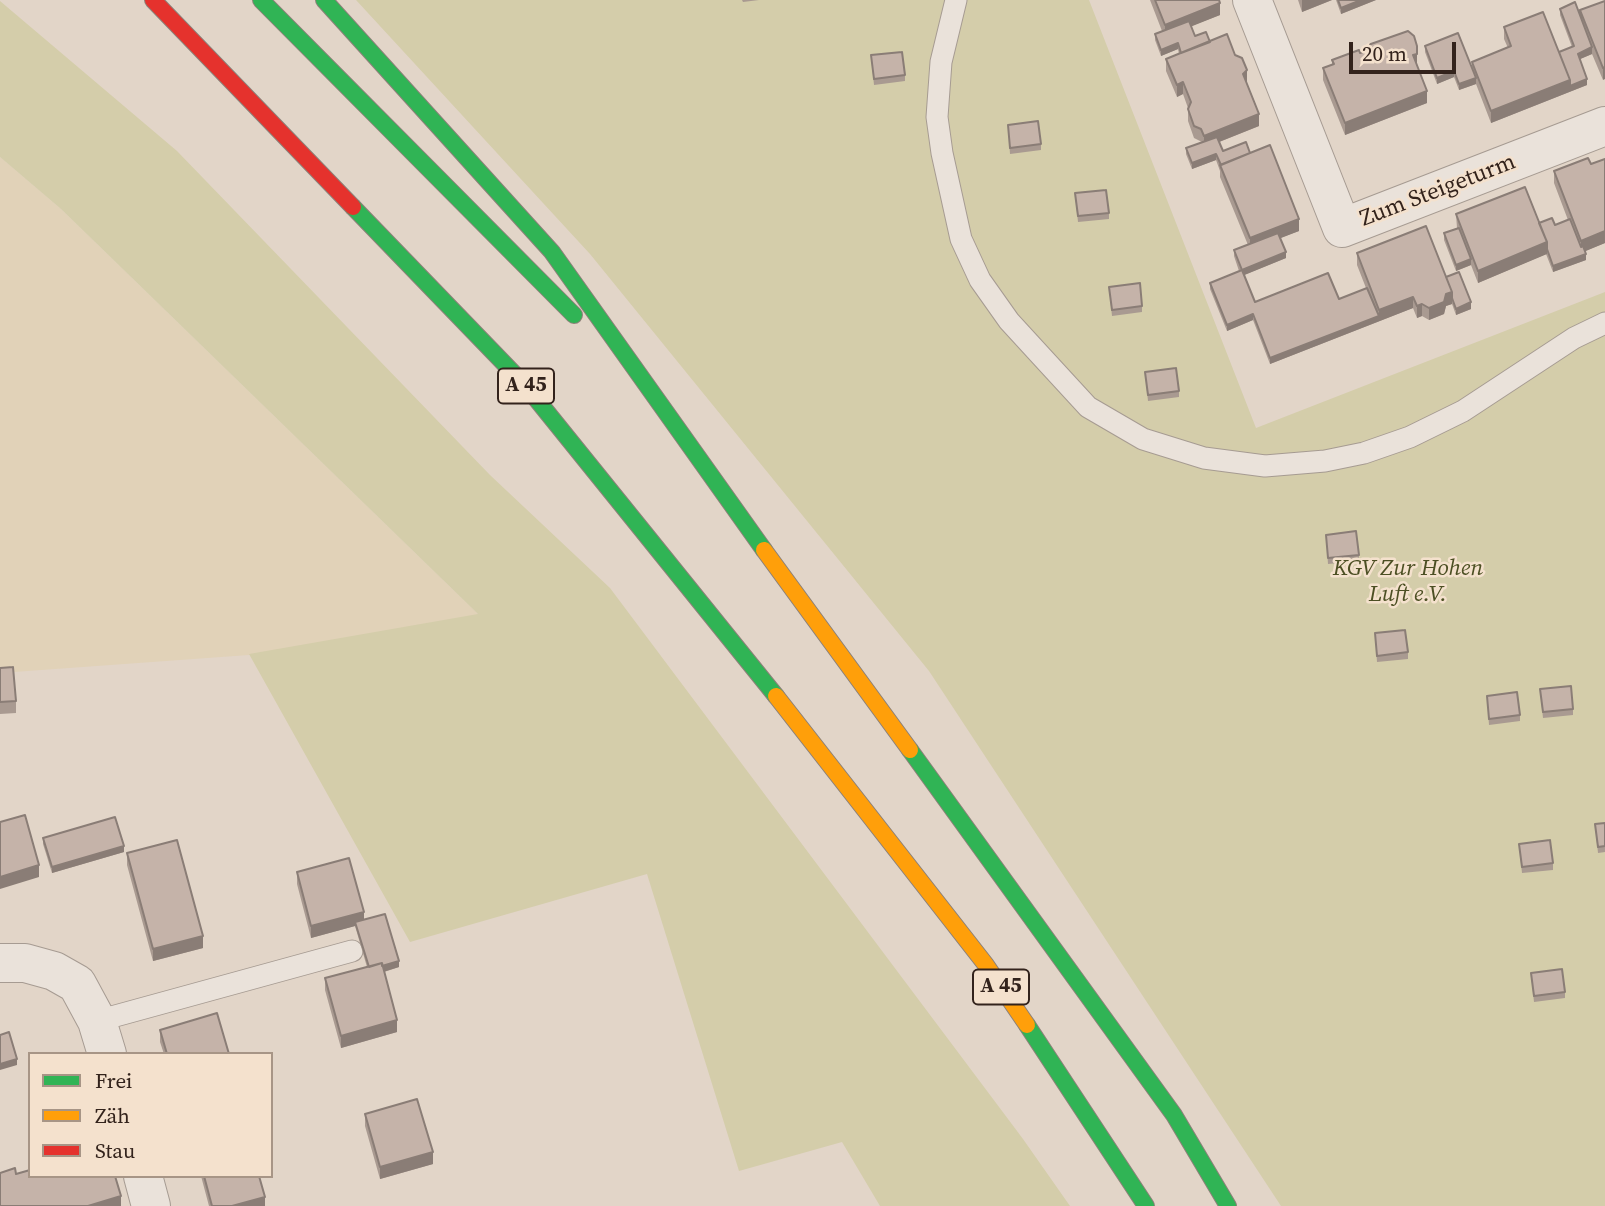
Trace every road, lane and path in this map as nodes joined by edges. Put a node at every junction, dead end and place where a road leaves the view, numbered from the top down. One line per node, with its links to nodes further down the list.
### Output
1 (140, 0): 7 (highway)
2 (153, 0): 7 (highway, A 45)
3 (261, 0): 10 (highway, A 45)
4 (324, 0): 10 (highway)
5 (956, 0): 9 (lane)
6 (1252, 0): 8 (street, Zum Steigeturm)
7 (177, 23): 16 (highway, A 45)
8 (1605, 126)
9 (1605, 323)
10 (647, 388): 17 (highway, A 45)
11 (352, 951): 13 (lane)
12 (0, 962): 13 (street)
13 (102, 1037)
14 (144, 1178): 15 (street)
15 (151, 1206)
16 (1146, 1206)
17 (1228, 1206)

